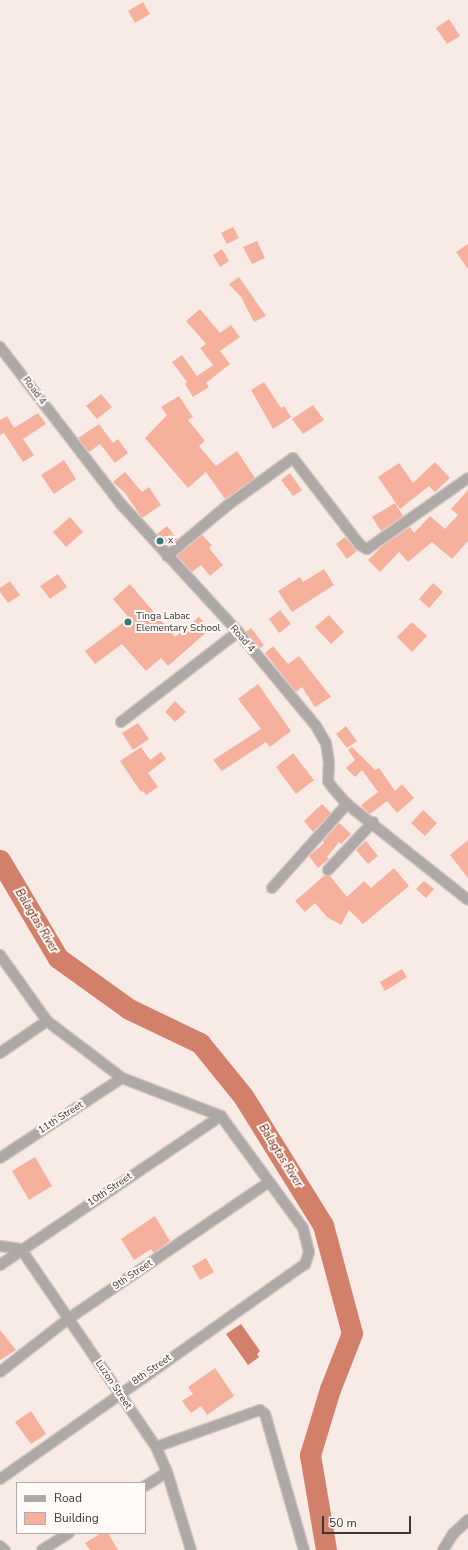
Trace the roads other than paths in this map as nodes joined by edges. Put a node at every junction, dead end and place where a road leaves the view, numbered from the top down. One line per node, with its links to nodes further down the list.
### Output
1 (0, 346): 3 (street, Road 4)
2 (468, 478): 3 (street)
3 (167, 556): 4 (street, Road 4)
4 (238, 632): 5 (street); 6 (street, Road 4)
5 (121, 722)
6 (347, 804): 7 (street, Road 4); 9 (street)
7 (373, 822): 8 (street); 10 (street, Road 4)
8 (328, 870)
9 (272, 888)
10 (468, 900)
11 (0, 955): 12 (street)
12 (47, 1021): 13 (street); 14 (street)
13 (0, 1054)
14 (122, 1078): 15 (street); 16 (street, 11th Street)
15 (220, 1116): 17 (street); 19 (street, 10th Street)
16 (0, 1158)
17 (269, 1182): 21 (street, 9th Street); 23 (street, 8th Street)
18 (0, 1246): 19 (street)
19 (21, 1249): 20 (street, 10th Street); 21 (street, Luzon Street)
20 (0, 1265)
21 (68, 1319): 22 (street, 9th Street); 23 (street, Luzon Street)
22 (0, 1372)
23 (118, 1393): 24 (street, Luzon Street); 26 (street, 8th Street)
24 (156, 1446): 25 (street, Luzon Street); 34 (street)
25 (167, 1472): 27 (street); 33 (street, Luzon Street)
26 (0, 1479)
27 (146, 1485)
28 (468, 1520): 35 (street)
29 (67, 1534): 32 (street)
30 (0, 1546): 31 (street)
31 (6, 1550)
32 (42, 1550)
33 (191, 1550)
34 (304, 1550)
35 (443, 1550)

